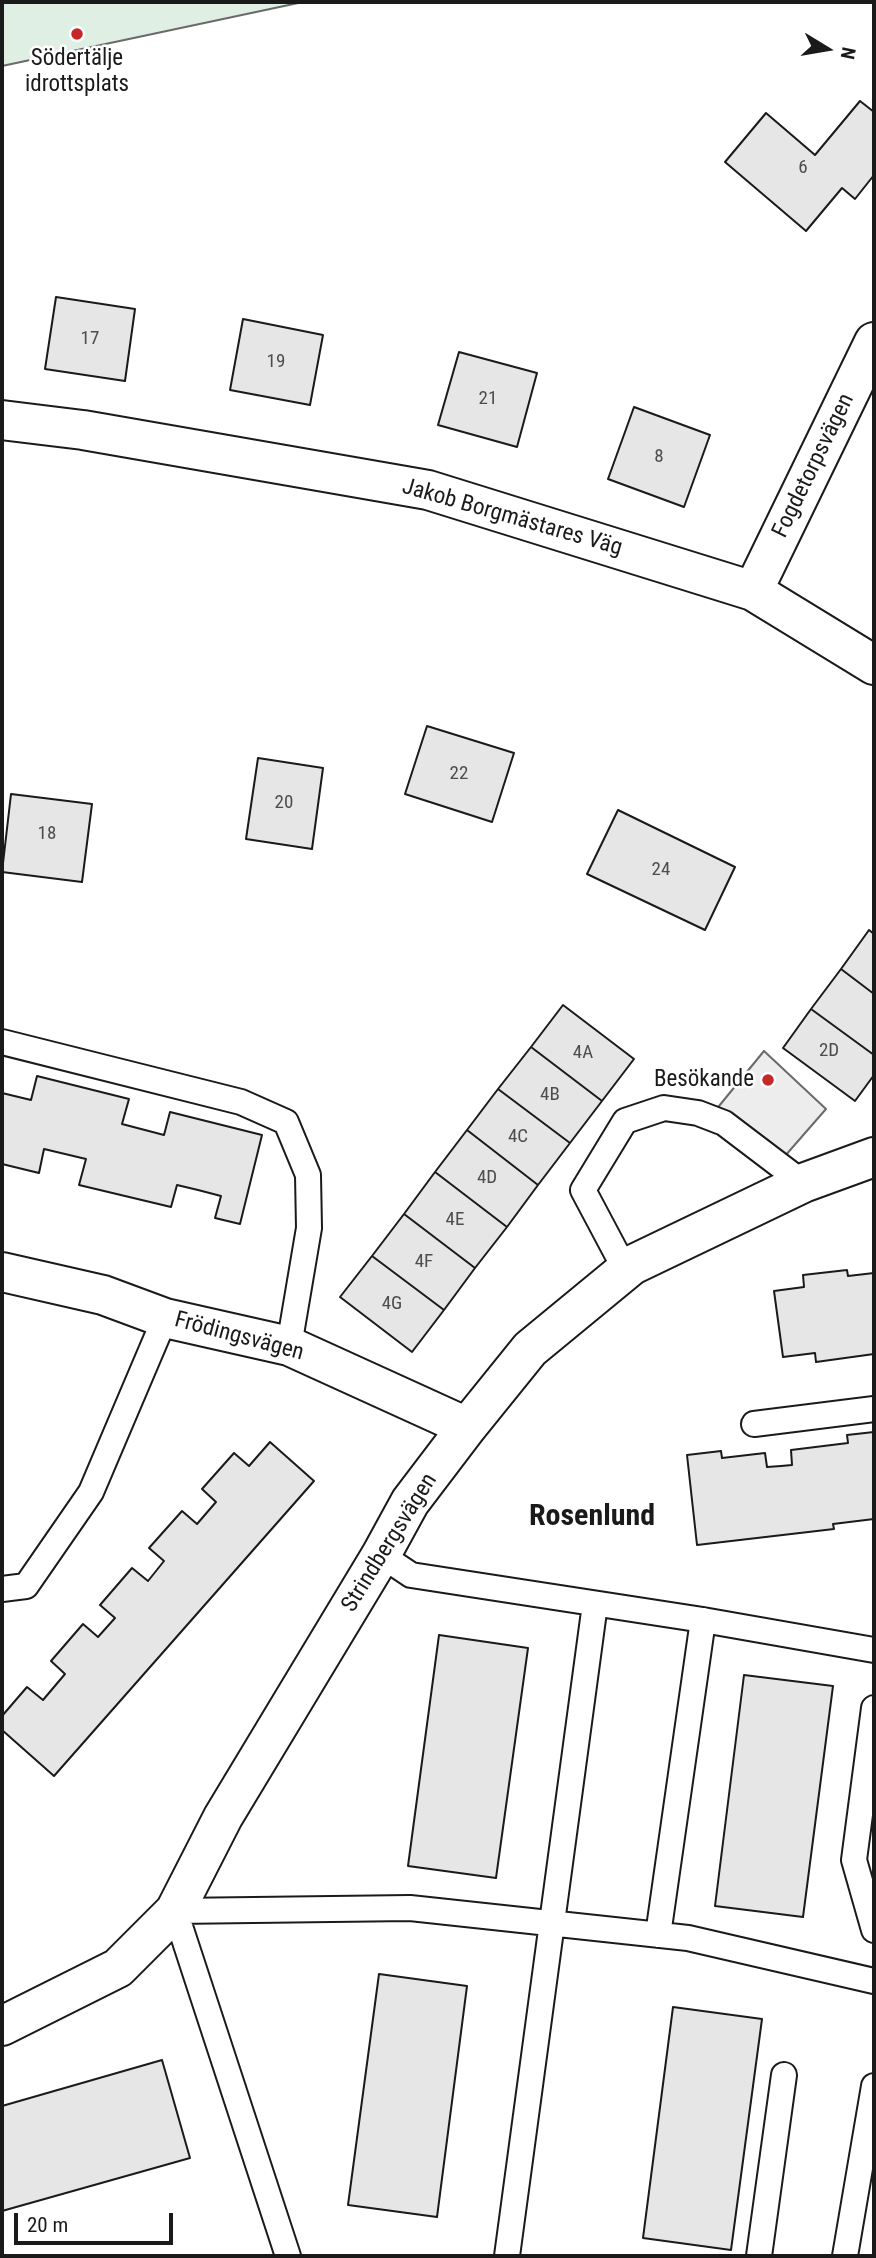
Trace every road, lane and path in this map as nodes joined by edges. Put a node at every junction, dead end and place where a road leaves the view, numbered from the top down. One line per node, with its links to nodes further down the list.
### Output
1 (874, 342): 3 (street, Fogdetorpsvägen)
2 (2, 420): 3 (street, Jakob Borgmästares Väg)
3 (753, 591): 4 (street, Jakob Borgmästares Väg)
4 (874, 665)
5 (2, 1042): 11 (lane)
6 (874, 1157): 7 (street, Strindbergsvägen)
7 (803, 1183): 8 (street, Strindbergsvägen); 8 (lane)
8 (626, 1271): 14 (street, Strindbergsvägen)
9 (2, 1272): 10 (street, Frödingsvägen)
10 (165, 1318): 11 (street, Frödingsvägen); 16 (lane)
11 (289, 1346): 14 (street, Frödingsvägen)
12 (874, 1409): 13 (lane)
13 (754, 1424)
14 (467, 1427): 15 (street, Strindbergsvägen)
15 (380, 1555): 17 (lane); 21 (street, Strindbergsvägen)
16 (2, 1589)
17 (595, 1604): 18 (lane); 22 (lane)
18 (702, 1620): 19 (lane); 24 (lane)
19 (874, 1650)
20 (874, 1709): 23 (lane)
21 (175, 1911): 22 (lane); 26 (street, Strindbergsvägen); 29 (lane)
22 (551, 1923): 24 (lane); 30 (lane)
23 (874, 1930)
24 (658, 1935): 25 (lane)
25 (874, 1981)
26 (2, 2025)
27 (784, 2075): 31 (lane)
28 (874, 2086): 32 (lane)
29 (288, 2256)
30 (507, 2256)
31 (759, 2256)
32 (845, 2256)

